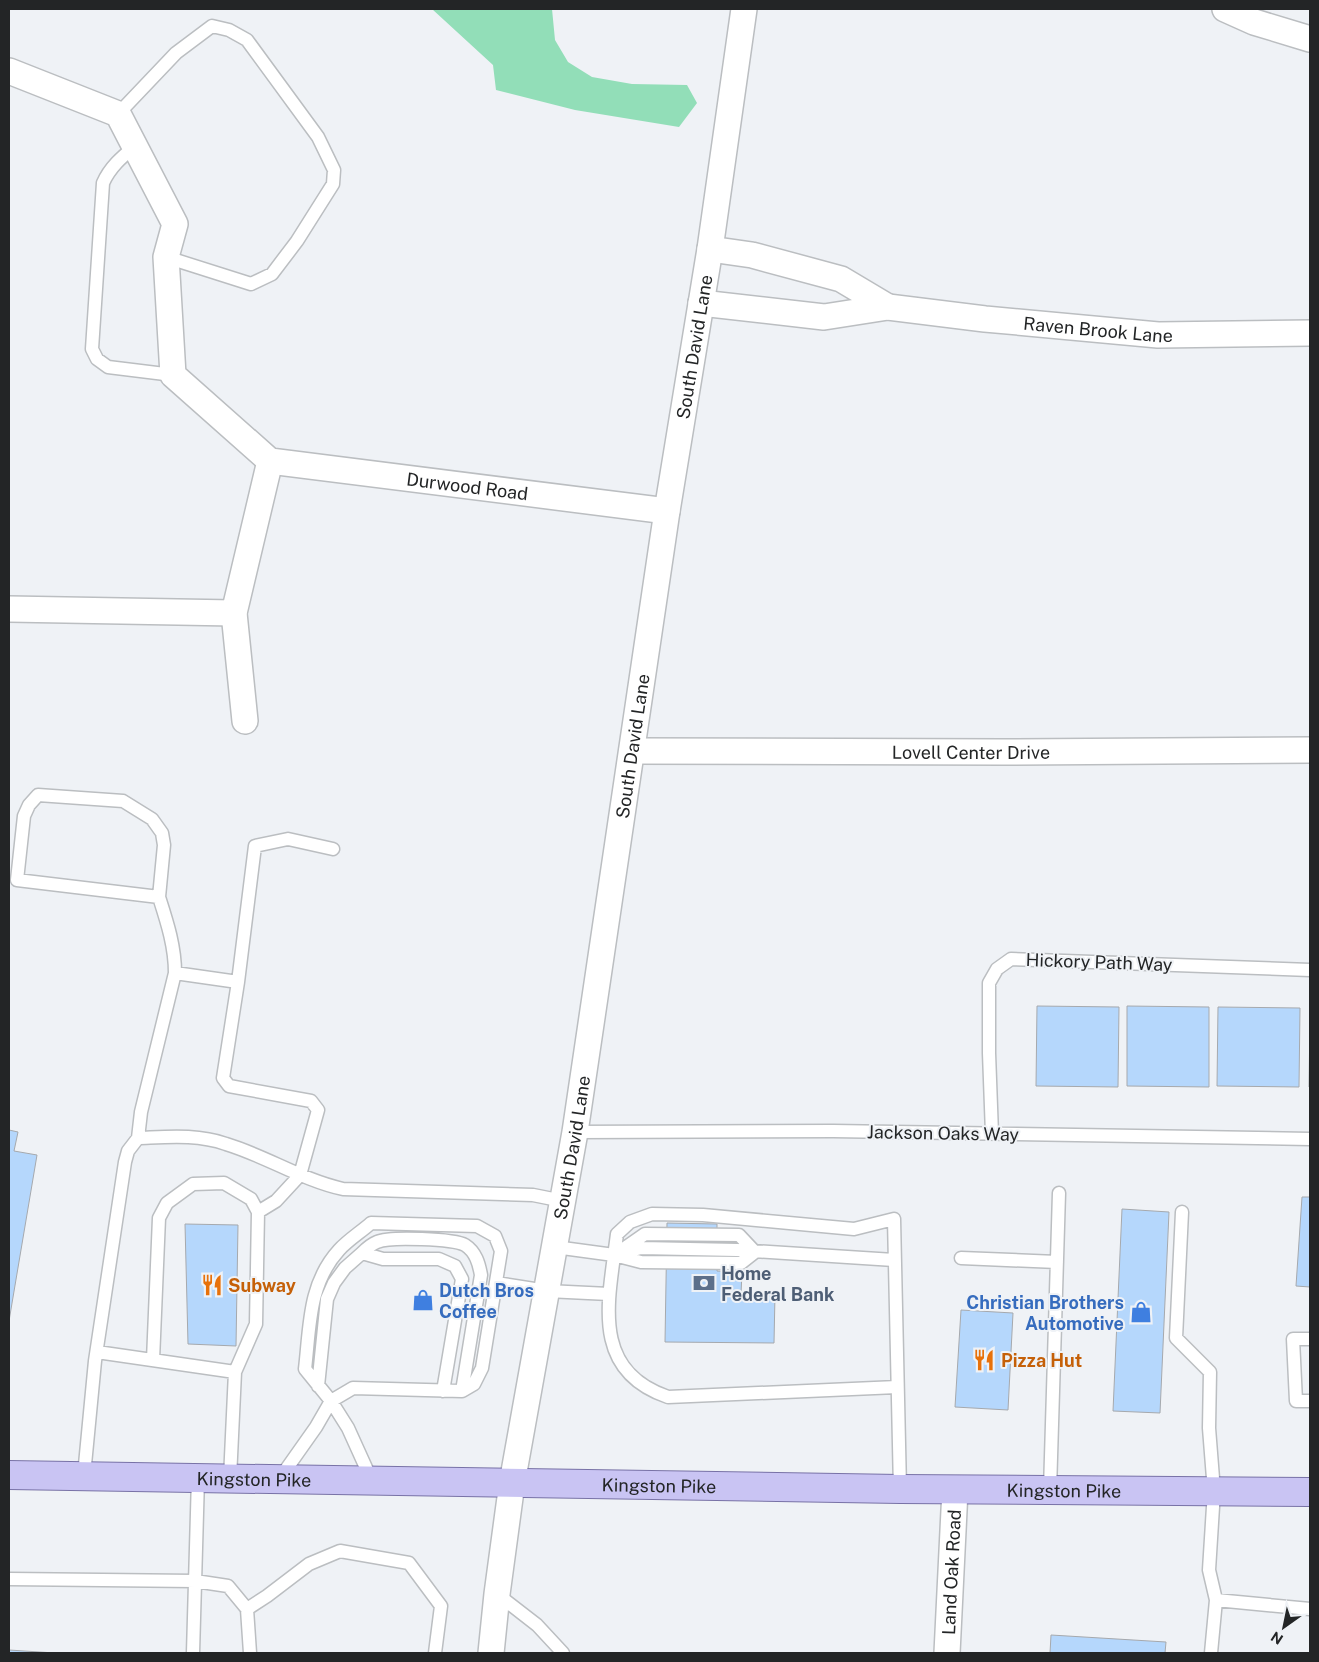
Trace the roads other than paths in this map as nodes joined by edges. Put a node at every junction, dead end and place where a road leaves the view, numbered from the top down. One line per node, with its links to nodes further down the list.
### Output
1 (744, 9): 7 (street, South David Lane)
2 (1225, 9): 3 (street)
3 (1310, 39)
4 (9, 71): 5 (street)
5 (118, 114): 6 (street); 8 (lane)
6 (134, 146): 8 (street); 12 (lane)
7 (710, 248): 9 (street, South David Lane); 10 (street, Raven Brook Lane)
8 (166, 256): 12 (street)
9 (701, 303): 10 (street, Raven Brook Lane); 14 (street, South David Lane)
10 (888, 307): 11 (street, Raven Brook Lane)
11 (1310, 334)
12 (173, 375): 13 (street)
13 (270, 461): 14 (street, Durwood Road); 16 (street)
14 (667, 511): 19 (street, South David Lane)
15 (9, 609): 16 (street)
16 (234, 613): 17 (street)
17 (245, 721)
18 (1310, 750): 19 (street, Lovell Center Drive)
19 (632, 751): 25 (street, South David Lane)
20 (333, 849): 24 (lane)
21 (159, 897): 21 (lane); 23 (lane)
22 (1310, 970): 26 (lane, Hickory Path Way)
23 (175, 973): 24 (lane); 27 (lane)
24 (238, 982): 29 (lane)
25 (575, 1132): 26 (lane, Jackson Oaks Way); 31 (street, South David Lane)
26 (992, 1134): 28 (lane, Jackson Oaks Way)
27 (138, 1138): 29 (lane); 45 (lane)
28 (1310, 1139)
29 (300, 1175): 31 (lane); 32 (lane)
30 (1059, 1193): 40 (lane)
31 (563, 1201): 34 (street, South David Lane)
32 (258, 1212): 46 (lane); 47 (lane)
33 (1182, 1212): 64 (lane)
34 (555, 1247): 37 (lane); 42 (street, South David Lane)
35 (755, 1252): 37 (lane); 37 (lane); 39 (lane)
36 (362, 1253): 48 (lane); 50 (lane); 51 (lane)
37 (614, 1255): 39 (lane); 43 (lane)
38 (961, 1258): 40 (lane)
39 (894, 1260): 49 (lane)
40 (1057, 1262): 63 (lane)
41 (496, 1283): 42 (lane); 48 (lane); 51 (lane)
42 (547, 1291): 43 (lane); 60 (street, South David Lane)
43 (609, 1294): 49 (lane)
44 (1310, 1339): 53 (lane)
45 (96, 1352): 46 (lane); 55 (lane)
46 (153, 1360): 47 (lane)
47 (235, 1372): 57 (lane)
48 (318, 1386): 52 (lane)
49 (897, 1387): 61 (lane)
50 (442, 1391): 51 (lane); 52 (lane)
51 (462, 1392)
52 (331, 1400): 58 (lane); 59 (lane)
53 (1310, 1401)
54 (9, 1475): 55 (main road, Kingston Pike)
55 (84, 1475): 56 (main road, Kingston Pike)
56 (198, 1478): 57 (main road, Kingston Pike); 67 (lane)
57 (230, 1478): 58 (main road, Kingston Pike)
58 (280, 1479): 59 (main road, Kingston Pike)
59 (372, 1481): 60 (main road, Kingston Pike)
60 (512, 1483): 61 (main road, Kingston Pike); 68 (street, South David Lane)
61 (900, 1489): 62 (main road, Kingston Pike)
62 (955, 1490): 63 (main road, Kingston Pike); 77 (street, Land Oak Road)
63 (1050, 1490): 64 (main road, Kingston Pike)
64 (1214, 1491): 65 (main road, Kingston Pike); 69 (lane)
65 (1310, 1492)
66 (9, 1579): 67 (lane)
67 (194, 1581): 70 (lane); 72 (lane)
68 (497, 1594): 75 (street, South David Lane); 76 (lane)
69 (1216, 1600): 71 (lane); 78 (lane)
70 (247, 1609): 73 (lane); 74 (lane)
71 (1310, 1609)
72 (193, 1653)
73 (250, 1653)
74 (434, 1653)
75 (491, 1653)
76 (564, 1653)
77 (948, 1653)
78 (1211, 1653)

